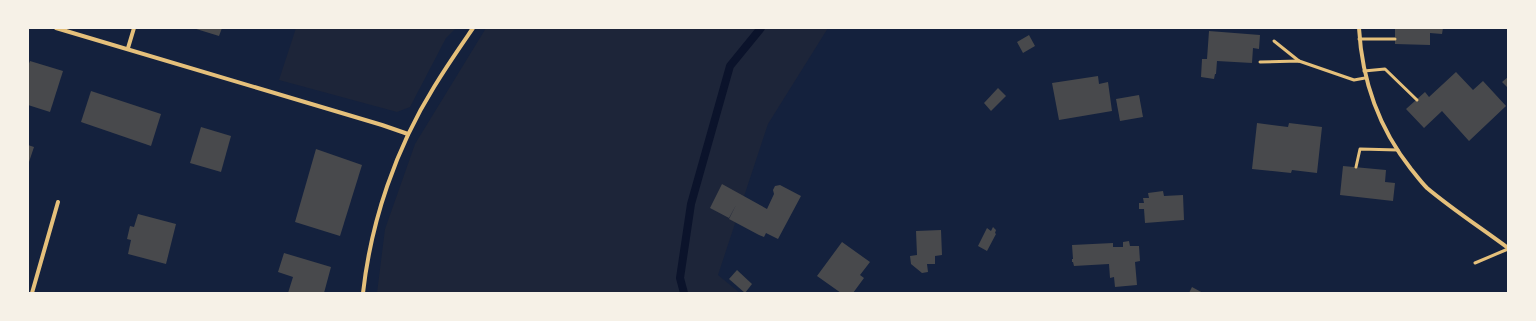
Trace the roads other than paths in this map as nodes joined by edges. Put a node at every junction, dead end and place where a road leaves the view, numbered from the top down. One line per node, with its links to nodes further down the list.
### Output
1 (56, 28): 8 (street)
2 (134, 28): 8 (street)
3 (473, 28): 14 (street)
4 (1359, 28): 5 (street)
5 (1359, 39): 6 (lane); 11 (street)
6 (1395, 39)
7 (1274, 41): 9 (lane)
8 (128, 48): 14 (street)
9 (1299, 61): 10 (lane); 12 (lane)
10 (1260, 62)
11 (1364, 71): 12 (street); 13 (lane)
12 (1365, 78): 15 (street)
13 (1417, 100)
14 (408, 134): 21 (street)
15 (1398, 150): 16 (lane); 18 (street)
16 (1356, 167)
17 (58, 202): 20 (street)
18 (1508, 248): 19 (lane)
19 (1475, 263)
20 (32, 293)
21 (363, 293)

